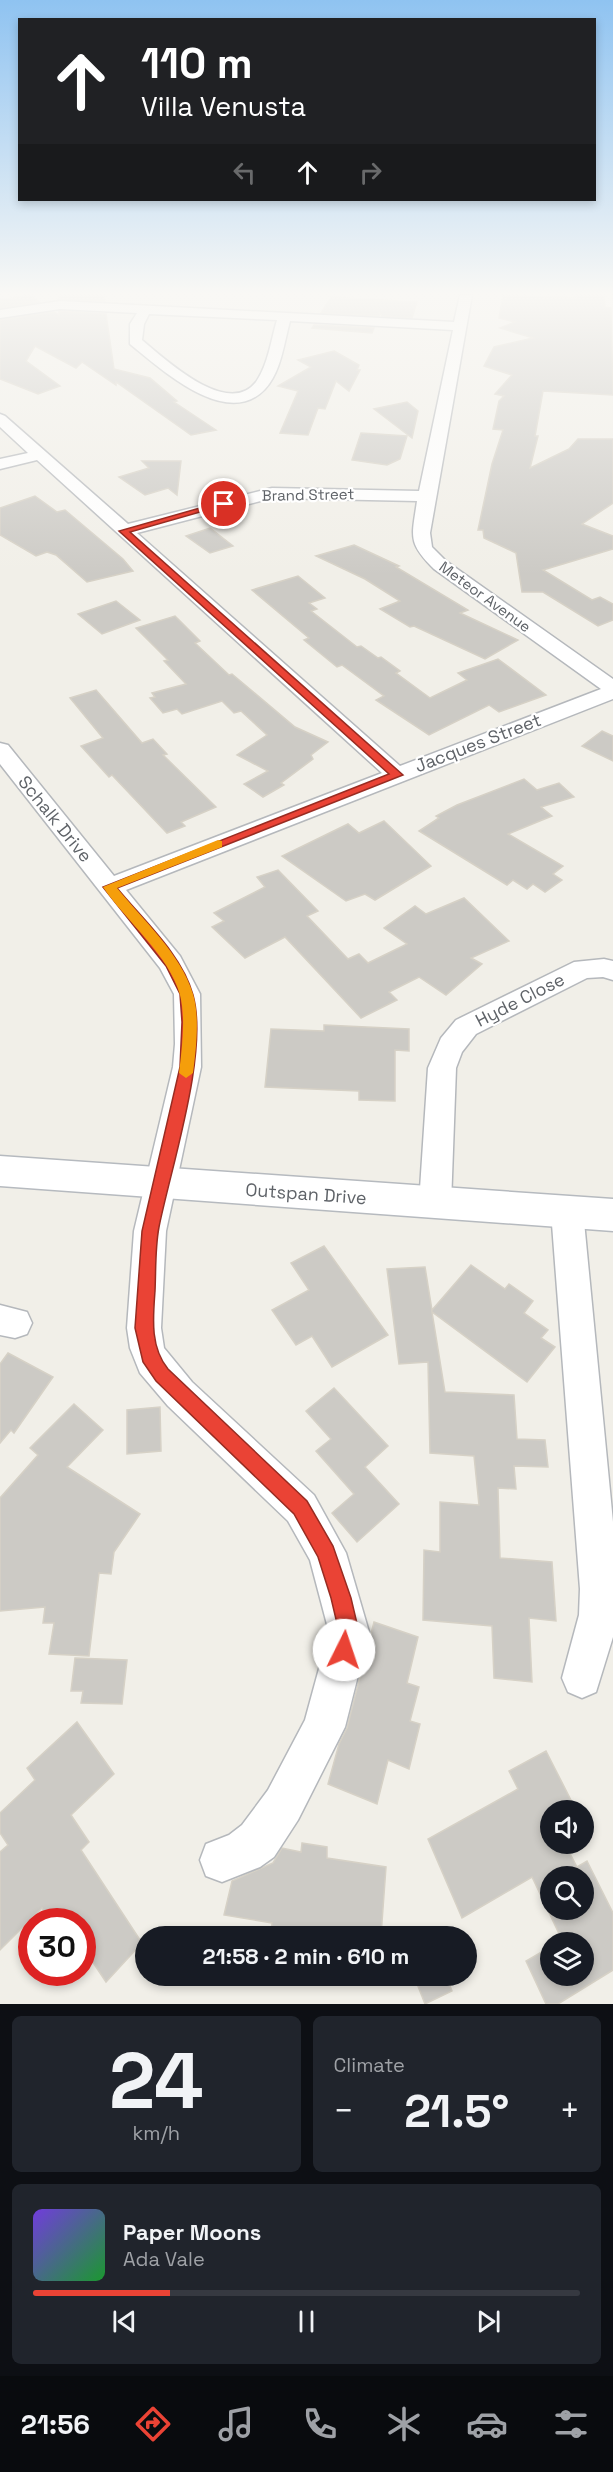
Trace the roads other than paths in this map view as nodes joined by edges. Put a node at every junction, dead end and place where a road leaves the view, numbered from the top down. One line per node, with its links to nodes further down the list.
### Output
1 (197, 389): 2 (street)
2 (258, 389)
3 (446, 389): 7 (street, Meteor Avenue)
4 (0, 419): 5 (street)
5 (39, 455): 6 (street); 8 (street)
6 (0, 464)
7 (426, 496): 8 (street, Brand Street); 9 (street, Meteor Avenue)
8 (123, 531): 11 (street)
9 (613, 690): 11 (street, Jacques Street)
10 (2, 756): 12 (street, Schalk Drive)
11 (397, 775): 12 (street, Jacques Street)
12 (109, 887): 15 (street, Schalk Drive)
13 (613, 971): 16 (street, Hyde Close)
14 (0, 1171): 15 (street, Outspan Drive)
15 (161, 1183): 16 (street, Outspan Drive); 20 (street, Schalk Drive)
16 (435, 1204): 17 (street, Outspan Drive)
17 (567, 1211): 18 (street, Outspan Drive); 19 (street)
18 (613, 1215)
19 (582, 1678)
20 (222, 1860)

